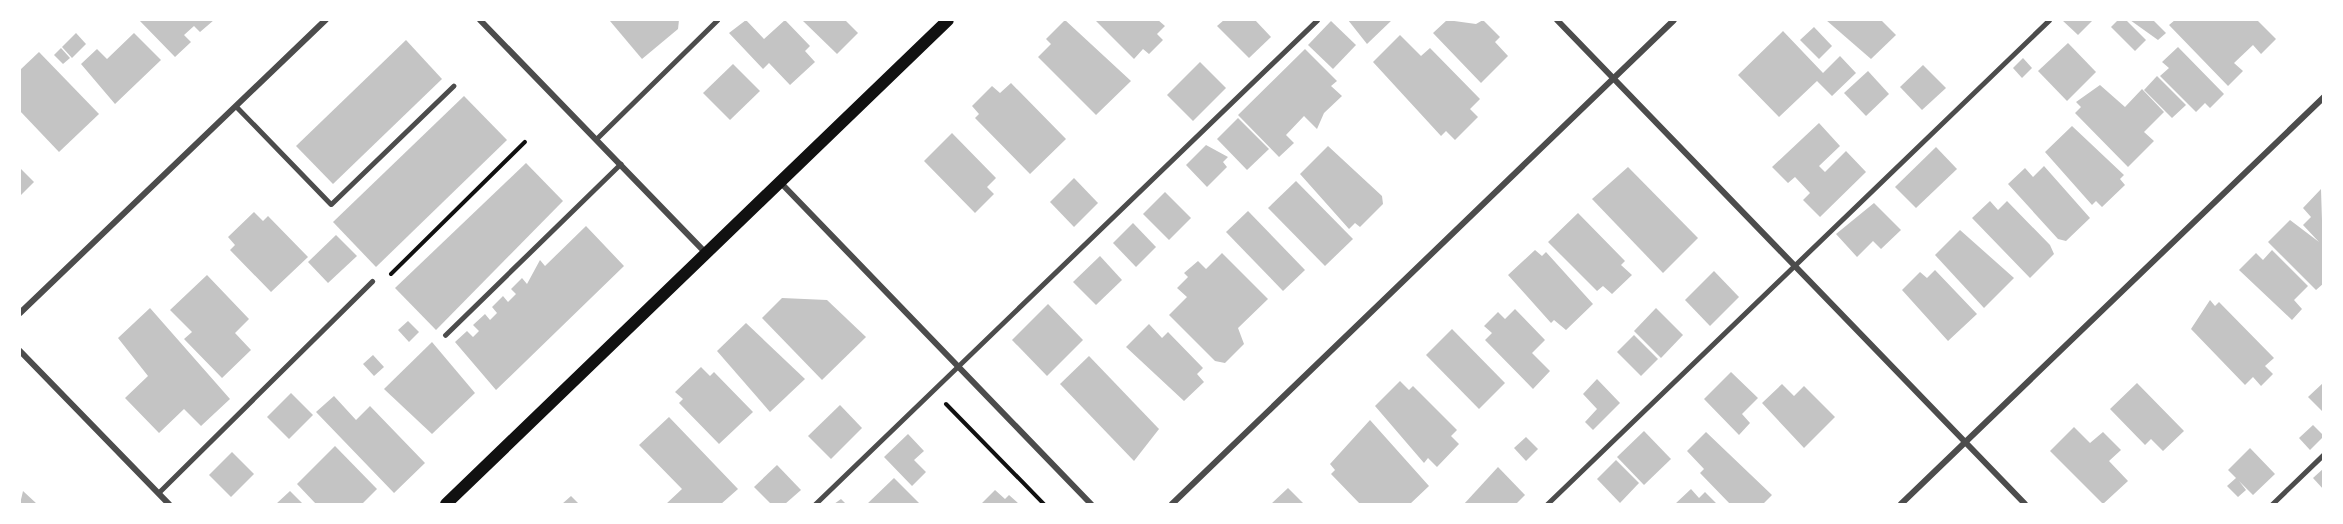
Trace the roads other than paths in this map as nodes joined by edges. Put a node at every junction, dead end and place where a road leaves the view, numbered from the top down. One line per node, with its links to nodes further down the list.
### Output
1 (326, 20): 12 (street)
2 (480, 20): 13 (street)
3 (717, 20): 13 (lane)
4 (948, 20): 15 (main road)
5 (1317, 20): 22 (lane)
6 (1557, 20): 9 (street)
7 (1674, 20): 9 (street)
8 (2049, 20): 17 (lane)
9 (1614, 78): 17 (street); 30 (street)
10 (453, 86): 12 (lane)
11 (2324, 97): 23 (street)
12 (236, 106): 19 (street)
13 (596, 139): 14 (street)
14 (621, 164): 16 (street); 20 (lane)
15 (780, 182): 16 (main road); 22 (street)
16 (706, 253): 27 (main road)
17 (1794, 266): 23 (street); 31 (lane)
18 (372, 282): 25 (lane)
19 (20, 313)
20 (445, 335)
21 (20, 351): 25 (street)
22 (958, 367): 28 (lane); 29 (street)
23 (1965, 443): 32 (street); 33 (street)
24 (2324, 454): 34 (lane)
25 (158, 493): 26 (street)
26 (169, 504)
27 (446, 504)
28 (815, 504)
29 (1091, 504)
30 (1172, 504)
31 (1547, 504)
32 (1901, 504)
33 (2025, 504)
34 (2272, 504)

